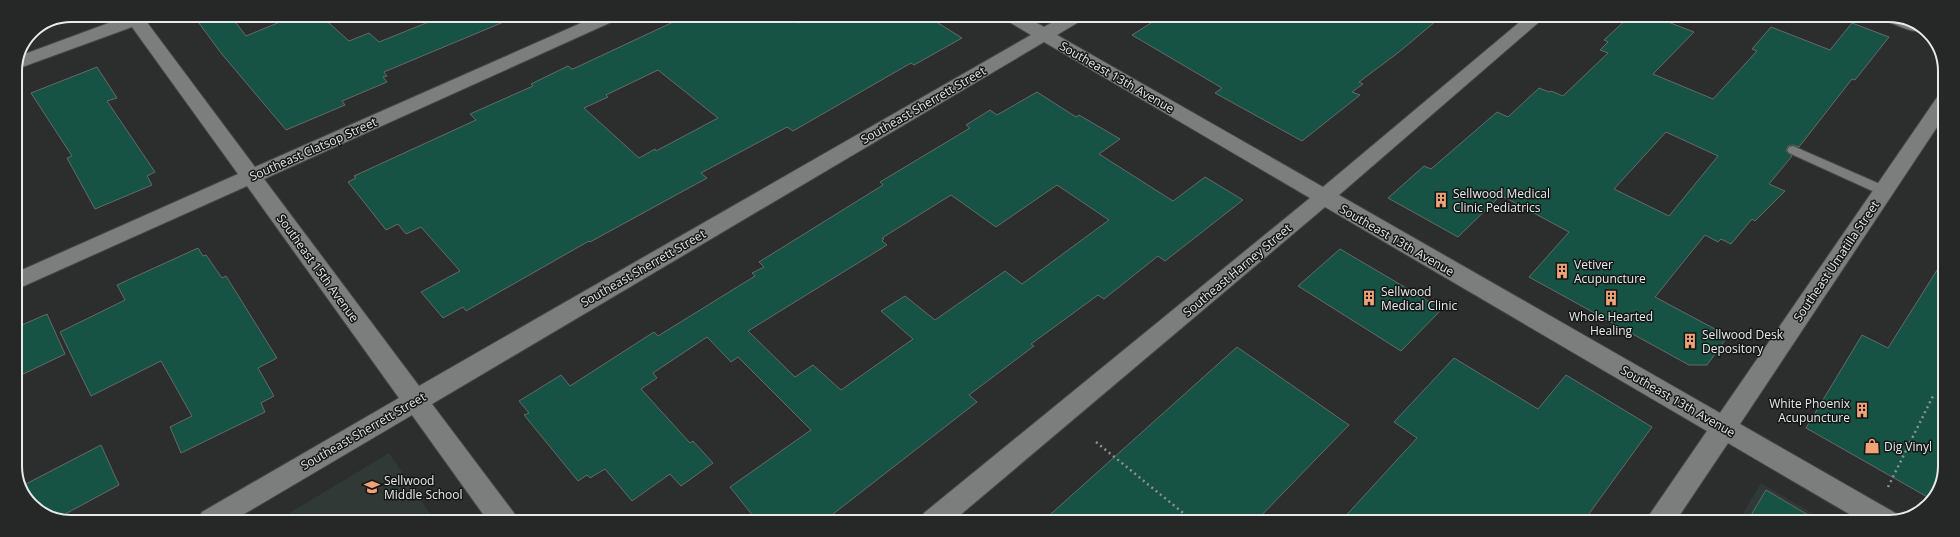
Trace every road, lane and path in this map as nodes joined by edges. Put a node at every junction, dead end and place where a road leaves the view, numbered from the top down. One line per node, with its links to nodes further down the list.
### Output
1 (125, 22): 8 (street)
2 (142, 22): 11 (street, Southeast 15th Avenue)
3 (597, 22): 11 (street, Southeast Clatsop Street)
4 (1022, 22): 7 (street, Southeast 13th Avenue)
5 (1066, 22): 7 (street, Southeast Sherrett Street)
6 (1531, 22): 13 (street, Southeast Harney Street)
7 (1044, 35): 13 (street, Southeast 13th Avenue); 16 (street, Southeast Sherrett Street)
8 (24, 60)
9 (1938, 110): 12 (street, Southeast Umatilla Street)
10 (1792, 150): 12 (lane)
11 (252, 176): 14 (street, Southeast Clatsop Street); 16 (street, Southeast 15th Avenue)
12 (1884, 191): 17 (street, Southeast Umatilla Street)
13 (1324, 197): 17 (street, Southeast 13th Avenue); 21 (street, Southeast Harney Street)
14 (22, 279)
15 (1934, 394): 25 (path)
16 (414, 401): 19 (street, Southeast Sherrett Street); 20 (street, Southeast 15th Avenue)
17 (1723, 427): 23 (street, Southeast Umatilla Street); 24 (street, Southeast 13th Avenue)
18 (1096, 442): 22 (path)
19 (220, 515)
20 (500, 515)
21 (941, 515)
22 (1186, 515)
23 (1665, 515)
24 (1876, 515)
25 (1882, 515)

